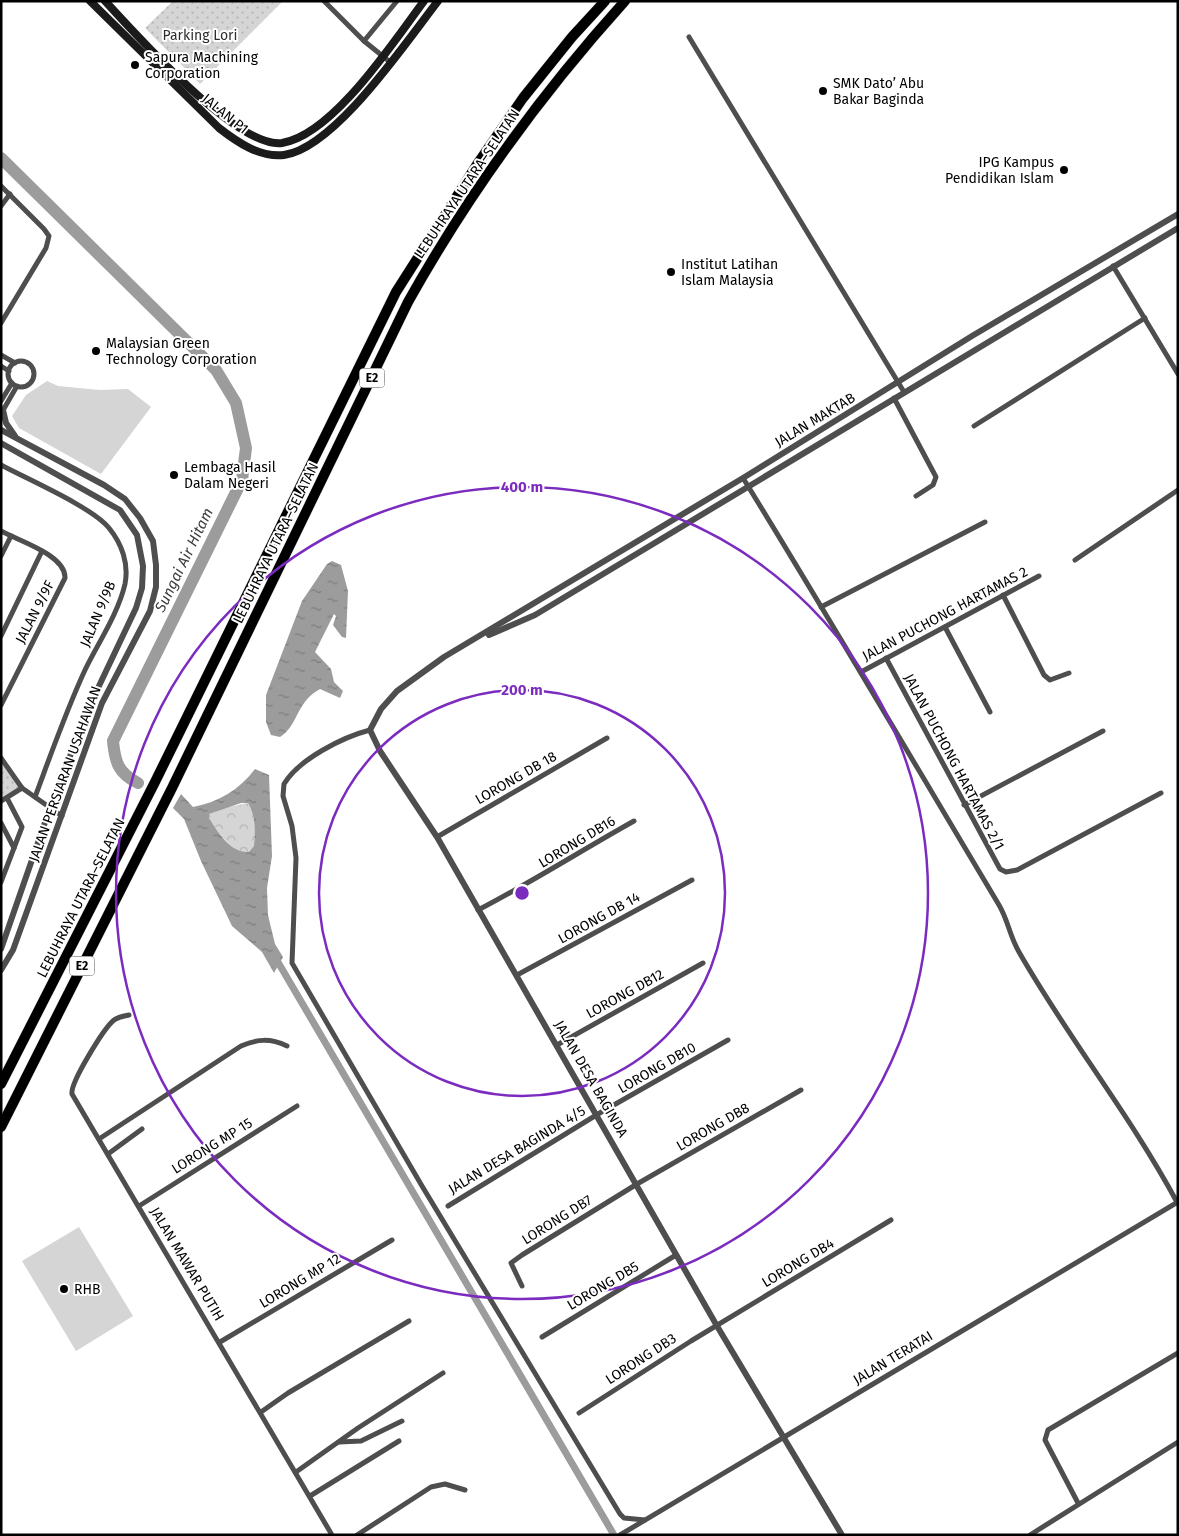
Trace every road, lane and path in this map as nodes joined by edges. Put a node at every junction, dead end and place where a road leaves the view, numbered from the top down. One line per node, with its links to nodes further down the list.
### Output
1 (90, 1): 12 (main road, JALAN P1)
2 (105, 1): 11 (main road, JALAN P1)
3 (324, 1): 10 (street)
4 (397, 1): 10 (street)
5 (424, 1): 11 (main road, JALAN P1)
6 (438, 1): 12 (main road, JALAN P1)
7 (605, 1): 88 (highway, LEBUHRAYA UTARA–SELATAN / E2)
8 (625, 1): 92 (highway, LEBUHRAYA UTARA–SELATAN / E2)
9 (690, 37): 29 (street)
10 (364, 41): 11 (street)
11 (382, 56): 12 (street)
12 (390, 62)
13 (1, 186): 14 (street)
14 (10, 194): 15 (street); 22 (street)
15 (1, 206)
16 (1178, 214): 18 (street, JALAN MAKTAB)
17 (1178, 228): 19 (street, JALAN MAKTAB)
18 (1101, 260): 20 (street); 29 (street, JALAN MAKTAB)
19 (1113, 266): 20 (street, JALAN MAKTAB); 21 (street)
20 (1106, 271): 31 (street, JALAN MAKTAB)
21 (1144, 318): 27 (street); 35 (street)
22 (1, 322)
23 (1, 355): 24 (street)
24 (15, 363): 26 (street); 30 (street)
25 (1, 366): 26 (street)
26 (9, 370): 28 (street)
27 (1178, 374)
28 (12, 383): 30 (street); 33 (street)
29 (899, 383): 31 (street); 40 (street, JALAN MAKTAB)
30 (17, 386): 34 (street)
31 (904, 392): 32 (street, JALAN MAKTAB)
32 (894, 398): 41 (street, JALAN MAKTAB); 43 (street)
33 (1, 401)
34 (2, 412): 37 (street)
35 (974, 426)
36 (1, 430): 37 (street, JALAN PERSIARAN USAHAWAN)
37 (16, 438): 72 (street, JALAN PERSIARAN USAHAWAN)
38 (1, 443): 71 (street, JALAN PERSIARAN USAHAWAN)
39 (1, 465): 67 (street, JALAN 9/9B)
40 (742, 478): 41 (street); 55 (street, JALAN MAKTAB)
41 (747, 486): 52 (street); 55 (street, JALAN MAKTAB)
42 (1178, 490): 49 (street)
43 (916, 496)
44 (985, 522): 52 (street)
45 (1, 531): 46 (street, JALAN 9/9F)
46 (11, 536): 47 (street, JALAN 9/9F); 48 (street)
47 (42, 551): 54 (street); 59 (street, JALAN 9/9F)
48 (1, 556)
49 (1075, 560)
50 (1038, 576): 51 (street, JALAN PUCHONG HARTAMAS 2)
51 (1003, 595): 53 (street, JALAN PUCHONG HARTAMAS 2); 58 (street)
52 (821, 607): 57 (street)
53 (945, 627): 56 (street, JALAN PUCHONG HARTAMAS 2); 60 (street)
54 (1, 636)
55 (465, 646): 62 (street, JALAN MAKTAB)
56 (886, 658): 57 (street, JALAN PUCHONG HARTAMAS 2); 70 (street, JALAN PUCHONG HARTAMAS 2/1)
57 (861, 672): 97 (street)
58 (1068, 672)
59 (1, 705)
60 (990, 712)
61 (1103, 732): 70 (street)
62 (371, 734): 75 (street, JALAN DESA BAGINDA); 121 (street)
63 (607, 738): 75 (street, LORONG DB 18)
64 (1, 758): 65 (street)
65 (22, 788): 67 (street); 68 (street)
66 (1161, 793): 70 (street, JALAN PUCHONG HARTAMAS 2/1)
67 (35, 797): 71 (street)
68 (7, 798): 69 (street); 76 (street)
69 (1, 801)
70 (964, 806)
71 (50, 808): 72 (street); 80 (street, JALAN PERSIARAN USAHAWAN)
72 (62, 816): 82 (street, JALAN PERSIARAN USAHAWAN)
73 (634, 821): 79 (street, LORONG DB16)
74 (1, 823): 76 (street)
75 (437, 837): 79 (street, JALAN DESA BAGINDA)
76 (14, 848): 78 (street)
77 (692, 880): 83 (street, LORONG DB 14)
78 (1, 882)
79 (478, 910): 83 (street, JALAN DESA BAGINDA)
80 (1, 949)
81 (703, 963): 86 (street, LORONG DB12)
82 (1, 970)
83 (516, 976): 86 (street, JALAN DESA BAGINDA)
84 (128, 1015): 94 (street, JALAN MAWAR PUTIH)
85 (728, 1040): 91 (street, LORONG DB10)
86 (557, 1045): 91 (street, JALAN DESA BAGINDA)
87 (287, 1046): 94 (street)
88 (1, 1084)
89 (801, 1090): 96 (street, LORONG DB8)
90 (296, 1106): 98 (street, LORONG MP 15)
91 (598, 1114): 96 (street, JALAN DESA BAGINDA); 99 (street, JALAN DESA BAGINDA 4/5)
92 (1, 1127)
93 (142, 1129): 95 (street)
94 (99, 1139): 95 (street, JALAN MAWAR PUTIH)
95 (108, 1154): 98 (street, JALAN MAWAR PUTIH)
96 (637, 1184): 102 (street, JALAN DESA BAGINDA); 103 (street, LORONG DB7)
97 (1178, 1203): 113 (street, JALAN TERATAI)
98 (139, 1206): 107 (street, JALAN MAWAR PUTIH)
99 (448, 1206)
100 (890, 1220): 105 (street, LORONG DB4)
101 (392, 1240): 107 (street, LORONG MP 12)
102 (676, 1255): 105 (street, JALAN DESA BAGINDA); 106 (street, LORONG DB5)
103 (522, 1286)
104 (409, 1321): 110 (street)
105 (716, 1326): 111 (street, LORONG DB3); 113 (street, JALAN DESA BAGINDA)
106 (542, 1337)
107 (220, 1342): 110 (street, JALAN MAWAR PUTIH)
108 (1178, 1353): 120 (street)
109 (443, 1373): 115 (street)
110 (261, 1412): 117 (street, JALAN MAWAR PUTIH)
111 (579, 1413)
112 (402, 1421): 115 (street)
113 (783, 1437): 121 (street, JALAN TERATAI); 125 (street, JALAN DESA BAGINDA)
114 (399, 1441): 119 (street)
115 (339, 1442): 117 (street)
116 (1178, 1442): 120 (street)
117 (296, 1472): 119 (street, JALAN MAWAR PUTIH)
118 (465, 1490): 123 (street)
119 (310, 1496): 122 (street, JALAN MAWAR PUTIH)
120 (1078, 1503): 126 (street)
121 (645, 1520): 124 (street, JALAN TERATAI)
122 (332, 1535)
123 (357, 1535)
124 (620, 1535)
125 (842, 1535)
126 (1030, 1535)

